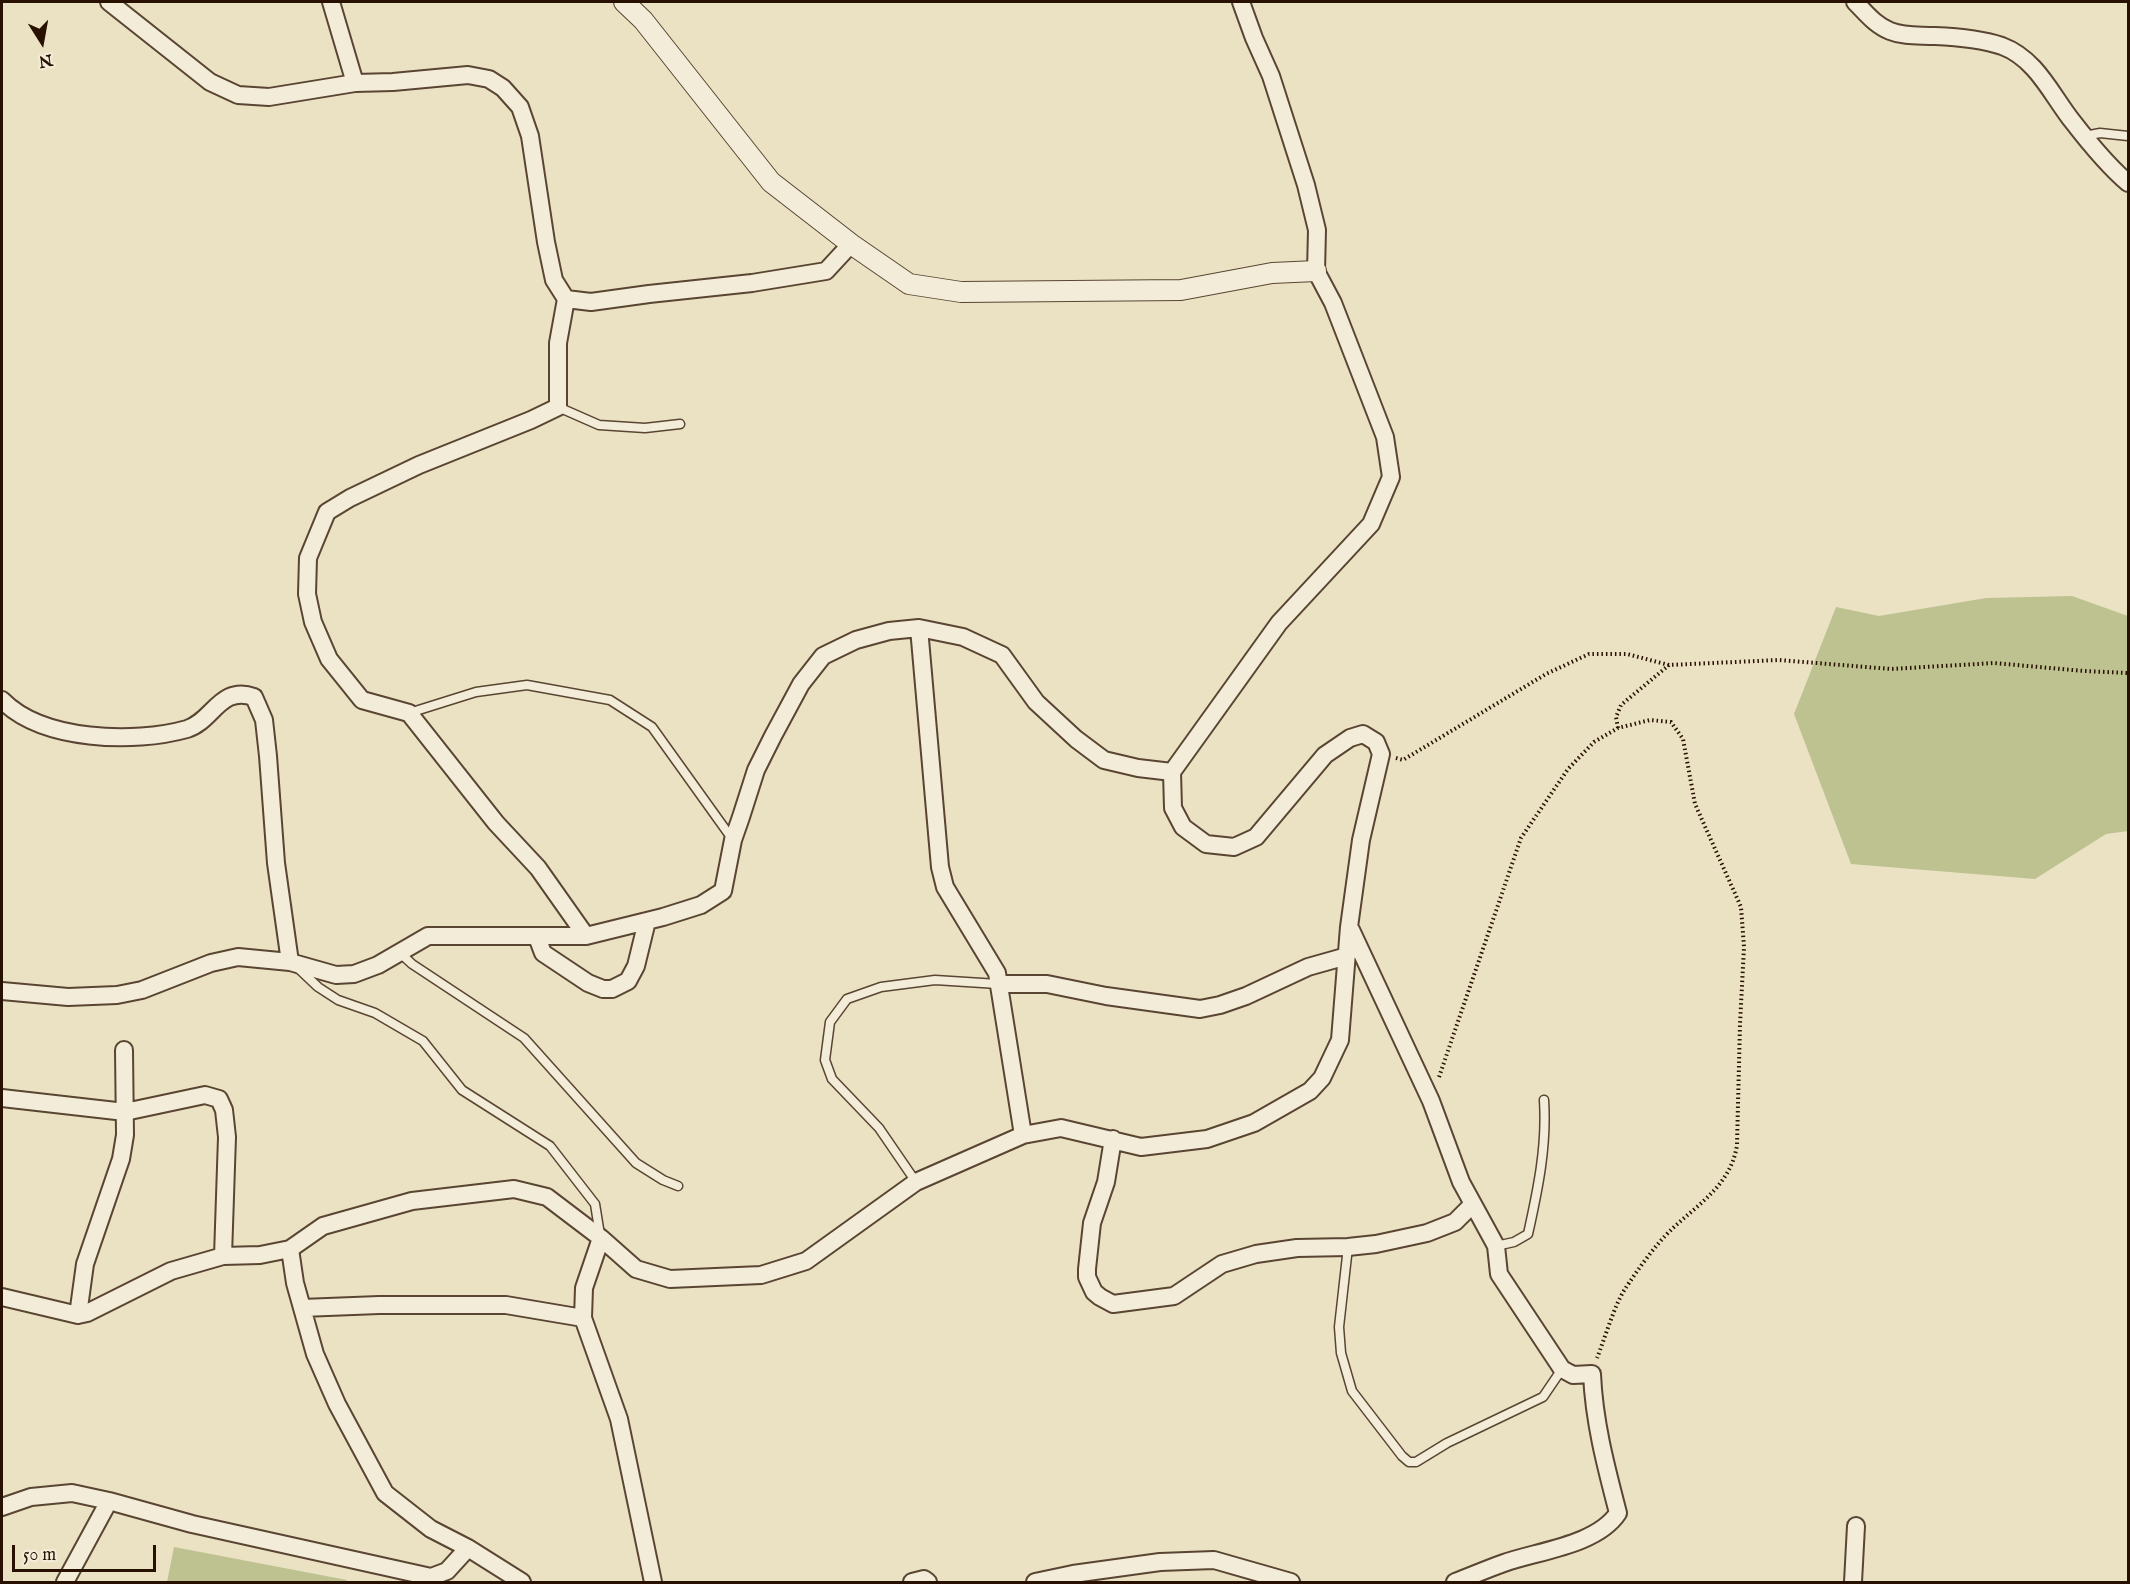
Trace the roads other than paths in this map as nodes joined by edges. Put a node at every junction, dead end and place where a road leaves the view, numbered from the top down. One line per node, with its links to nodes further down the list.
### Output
1 (109, 2): 6 (street)
2 (331, 2): 6 (street)
3 (624, 2): 10 (street)
4 (1241, 2): 11 (street)
5 (1856, 2): 7 (street)
6 (355, 83): 12 (street)
7 (2085, 136): 8 (lane); 9 (street)
8 (2128, 136)
9 (2128, 183)
10 (851, 244): 11 (street); 12 (street)
11 (1316, 271): 18 (street)
12 (566, 299): 13 (street)
13 (558, 407): 14 (lane); 17 (street)
14 (680, 424)
15 (919, 628): 18 (street); 19 (street); 27 (street)
16 (2, 700): 26 (street)
17 (409, 713): 19 (lane); 22 (street)
18 (1172, 772): 21 (street)
19 (733, 840): 20 (street)
20 (647, 921): 22 (street); 23 (street)
21 (1349, 927): 25 (street); 37 (street)
22 (586, 936): 23 (street)
23 (537, 937): 24 (street)
24 (399, 952): 26 (street); 36 (lane)
25 (1347, 956): 27 (street); 34 (street)
26 (290, 962): 28 (street); 38 (lane)
27 (998, 984): 33 (street); 35 (lane)
28 (2, 991)
29 (124, 1050): 32 (street)
30 (2, 1098): 32 (street)
31 (1544, 1100): 39 (lane)
32 (125, 1112): 42 (street); 45 (street)
33 (1023, 1135): 34 (street); 35 (street)
34 (1113, 1139): 40 (street)
35 (916, 1182): 38 (street)
36 (678, 1186)
37 (1472, 1206): 39 (street); 40 (street)
38 (601, 1238): 41 (street); 46 (street)
39 (1496, 1246): 47 (street)
40 (1348, 1247): 47 (lane)
41 (290, 1249): 42 (street); 44 (street)
42 (223, 1256): 45 (street)
43 (2, 1297): 45 (street)
44 (302, 1308): 46 (street); 51 (street)
45 (78, 1315)
46 (583, 1318): 54 (street)
47 (1562, 1369): 59 (street)
48 (109, 1501): 49 (street); 51 (street); 52 (street)
49 (2, 1507)
50 (1856, 1526): 60 (street)
51 (468, 1548): 53 (street)
52 (65, 1582)
53 (522, 1582)
54 (653, 1582)
55 (912, 1582): 56 (street)
56 (928, 1582)
57 (1035, 1582): 58 (street)
58 (1291, 1582)
59 (1455, 1582)
60 (1853, 1582)

